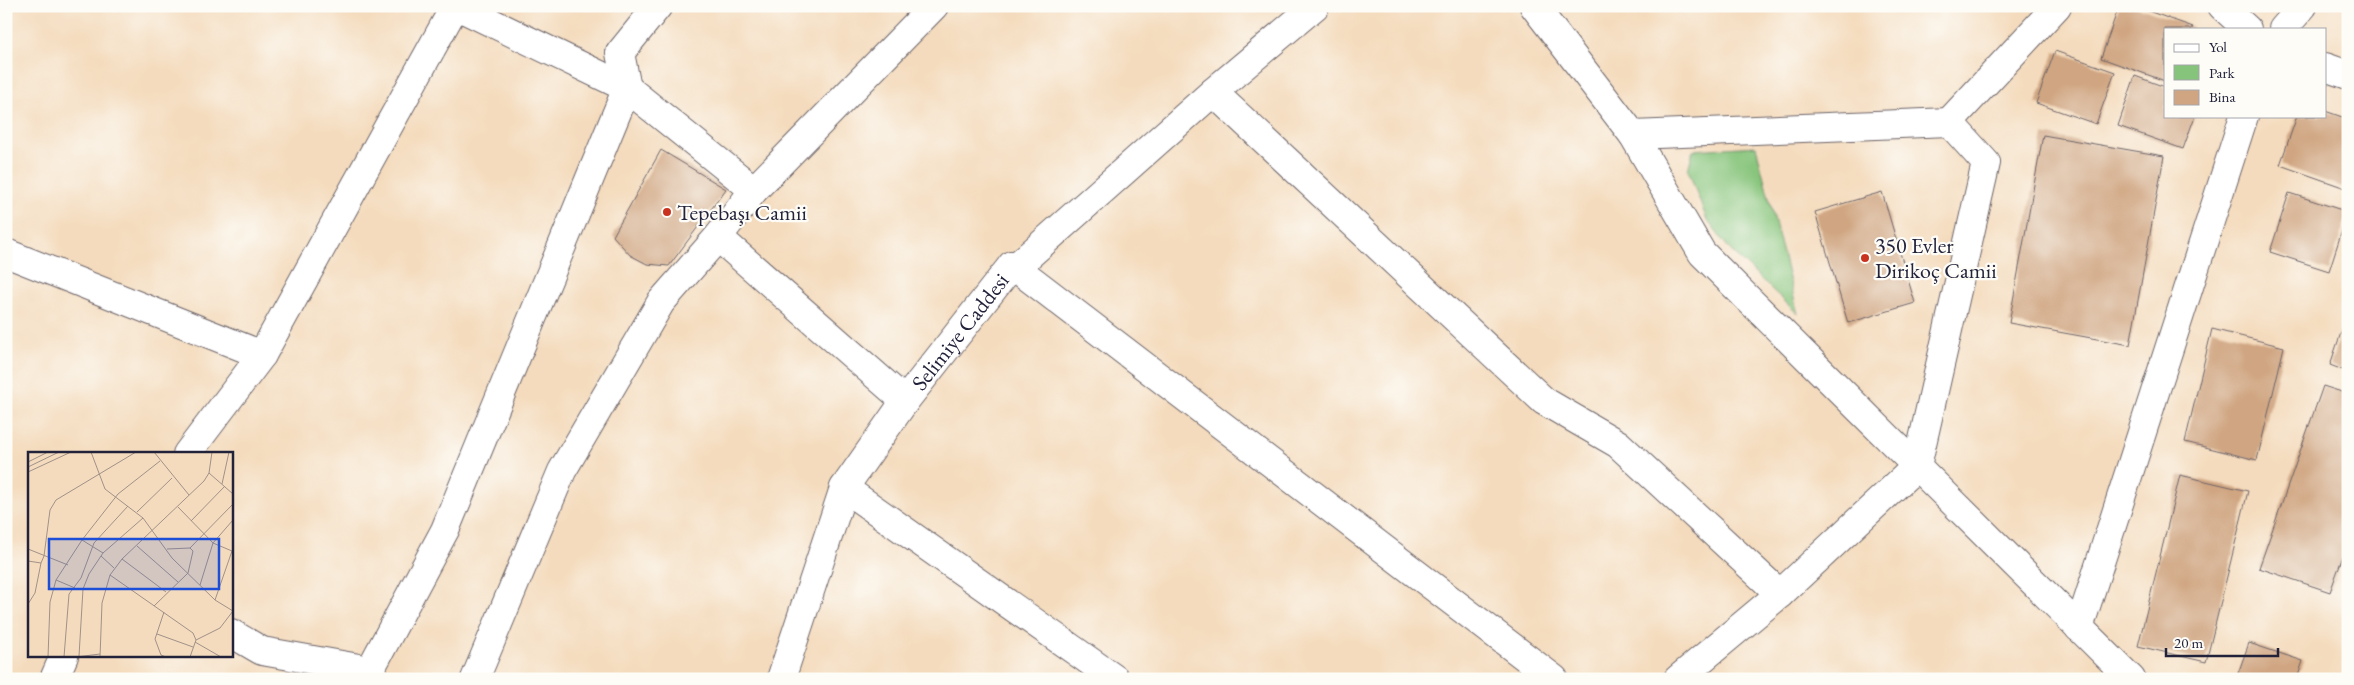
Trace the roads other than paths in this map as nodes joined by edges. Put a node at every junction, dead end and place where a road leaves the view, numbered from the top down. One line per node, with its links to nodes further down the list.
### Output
1 (456, 6): 13 (street); 22 (street)
2 (658, 6): 13 (street)
3 (934, 6): 18 (street)
4 (1315, 6): 14 (street, Selimiye Caddesi)
5 (1534, 6): 17 (street)
6 (2057, 6): 16 (street)
7 (2222, 6): 9 (street)
8 (2303, 6): 10 (street)
9 (2246, 28)
10 (2284, 28)
11 (2326, 67): 12 (street)
12 (2348, 75)
13 (627, 88): 18 (street); 31 (street)
14 (1213, 92): 21 (street, Selimiye Caddesi); 27 (street)
15 (2243, 118): 28 (street)
16 (1949, 122): 17 (street); 25 (street)
17 (1633, 135): 25 (street)
18 (754, 190): 19 (street)
19 (718, 237): 23 (street); 33 (street)
20 (6, 253): 22 (street)
21 (1012, 265): 23 (street, Selimiye Caddesi); 36 (street)
22 (262, 355): 24 (street)
23 (905, 401): 26 (street, Selimiye Caddesi)
24 (189, 452)
25 (1917, 466): 27 (street); 28 (street)
26 (844, 488): 34 (street, Selimiye Caddesi); 35 (street)
27 (1780, 594): 37 (street)
28 (2079, 628): 38 (street)
29 (232, 634): 31 (street)
30 (63, 658): 32 (street)
31 (365, 674)
32 (54, 679)
33 (475, 679)
34 (781, 679)
35 (1115, 679)
36 (1554, 679)
37 (1678, 679)
38 (2131, 679)

